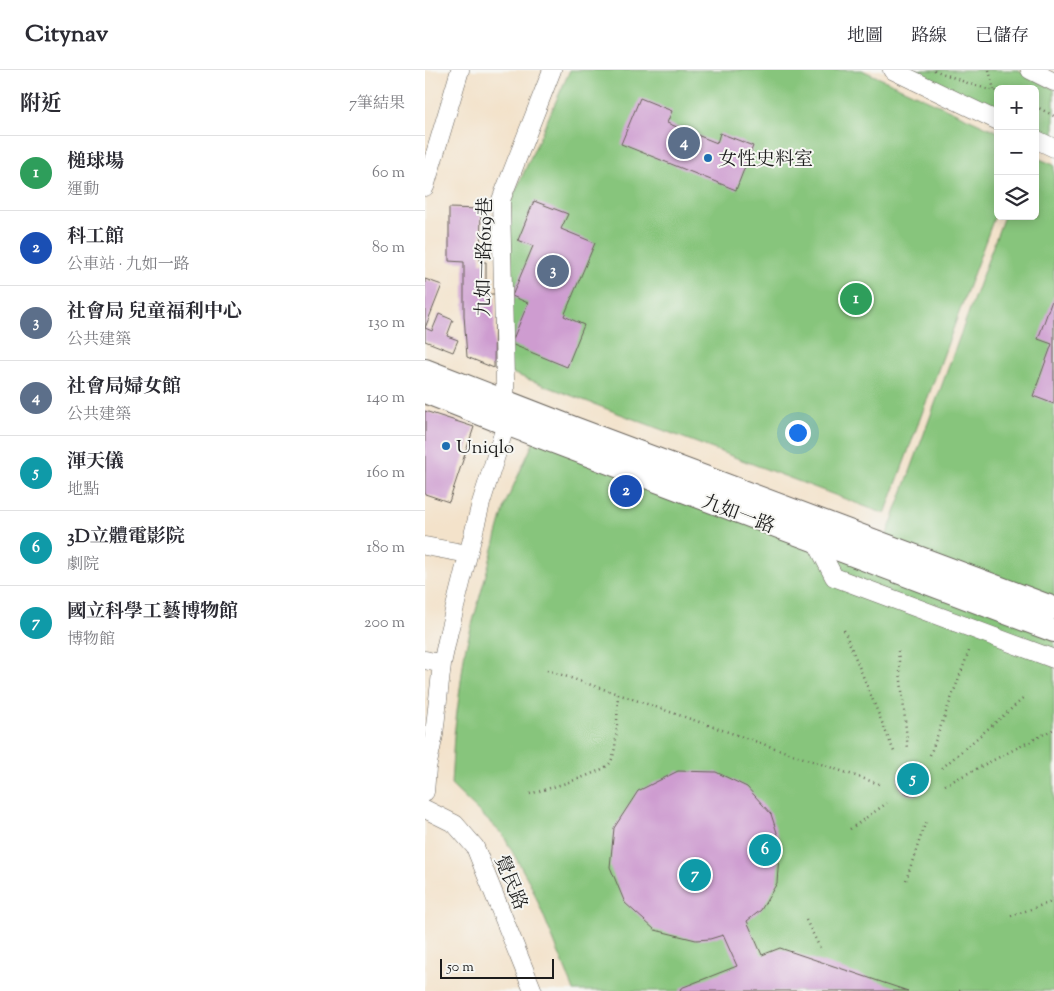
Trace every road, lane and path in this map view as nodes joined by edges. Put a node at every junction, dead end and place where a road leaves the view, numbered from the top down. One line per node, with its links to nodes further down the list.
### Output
1 (460, 70): 15 (street)
2 (552, 70): 18 (street, 九如一路619巷)
3 (892, 70): 12 (street)
4 (934, 70): 9 (path)
5 (989, 70): 8 (path)
6 (1030, 70): 7 (street)
7 (1054, 82)
8 (994, 86)
9 (994, 91)
10 (1039, 108): 11 (path)
11 (1054, 116)
12 (994, 118)
13 (1039, 140): 14 (street)
14 (1054, 148)
15 (425, 187)
16 (425, 370): 18 (main road, 九如一路)
17 (425, 392): 19 (main road, 九如一路)
18 (506, 401): 19 (street, 九如一路619巷); 23 (main road, 九如一路)
19 (506, 424): 20 (main road, 九如一路); 22 (street, 九如一路619巷)
20 (816, 542): 23 (main road, 九如一路); 25 (street)
21 (425, 546): 22 (street)
22 (468, 554): 32 (street, 九如一路619巷)
23 (987, 594): 24 (main road, 九如一路); 25 (street); 27 (main road, 九如一路)
24 (1054, 608)
25 (975, 629): 30 (street)
26 (844, 630): 38 (path)
27 (1054, 631)
28 (898, 651): 37 (path)
29 (969, 651): 39 (path)
30 (1054, 659)
31 (425, 660): 32 (street)
32 (443, 664): 40 (street, 九如一路619巷)
33 (547, 670): 34 (path)
34 (618, 694): 42 (path); 45 (path)
35 (1024, 698): 41 (path)
36 (1054, 729): 43 (path)
37 (907, 749)
38 (895, 754)
39 (931, 755)
40 (426, 768): 44 (street, 九如一路619巷)
41 (942, 768)
42 (879, 784)
43 (945, 785)
44 (425, 792)
45 (530, 794)
46 (887, 803): 49 (path)
47 (425, 809): 55 (street, 覺民路)
48 (927, 821): 50 (path)
49 (850, 829)
50 (906, 880)
51 (1054, 901): 52 (path)
52 (1011, 916)
53 (806, 920): 54 (path)
54 (819, 948)
55 (533, 991)

